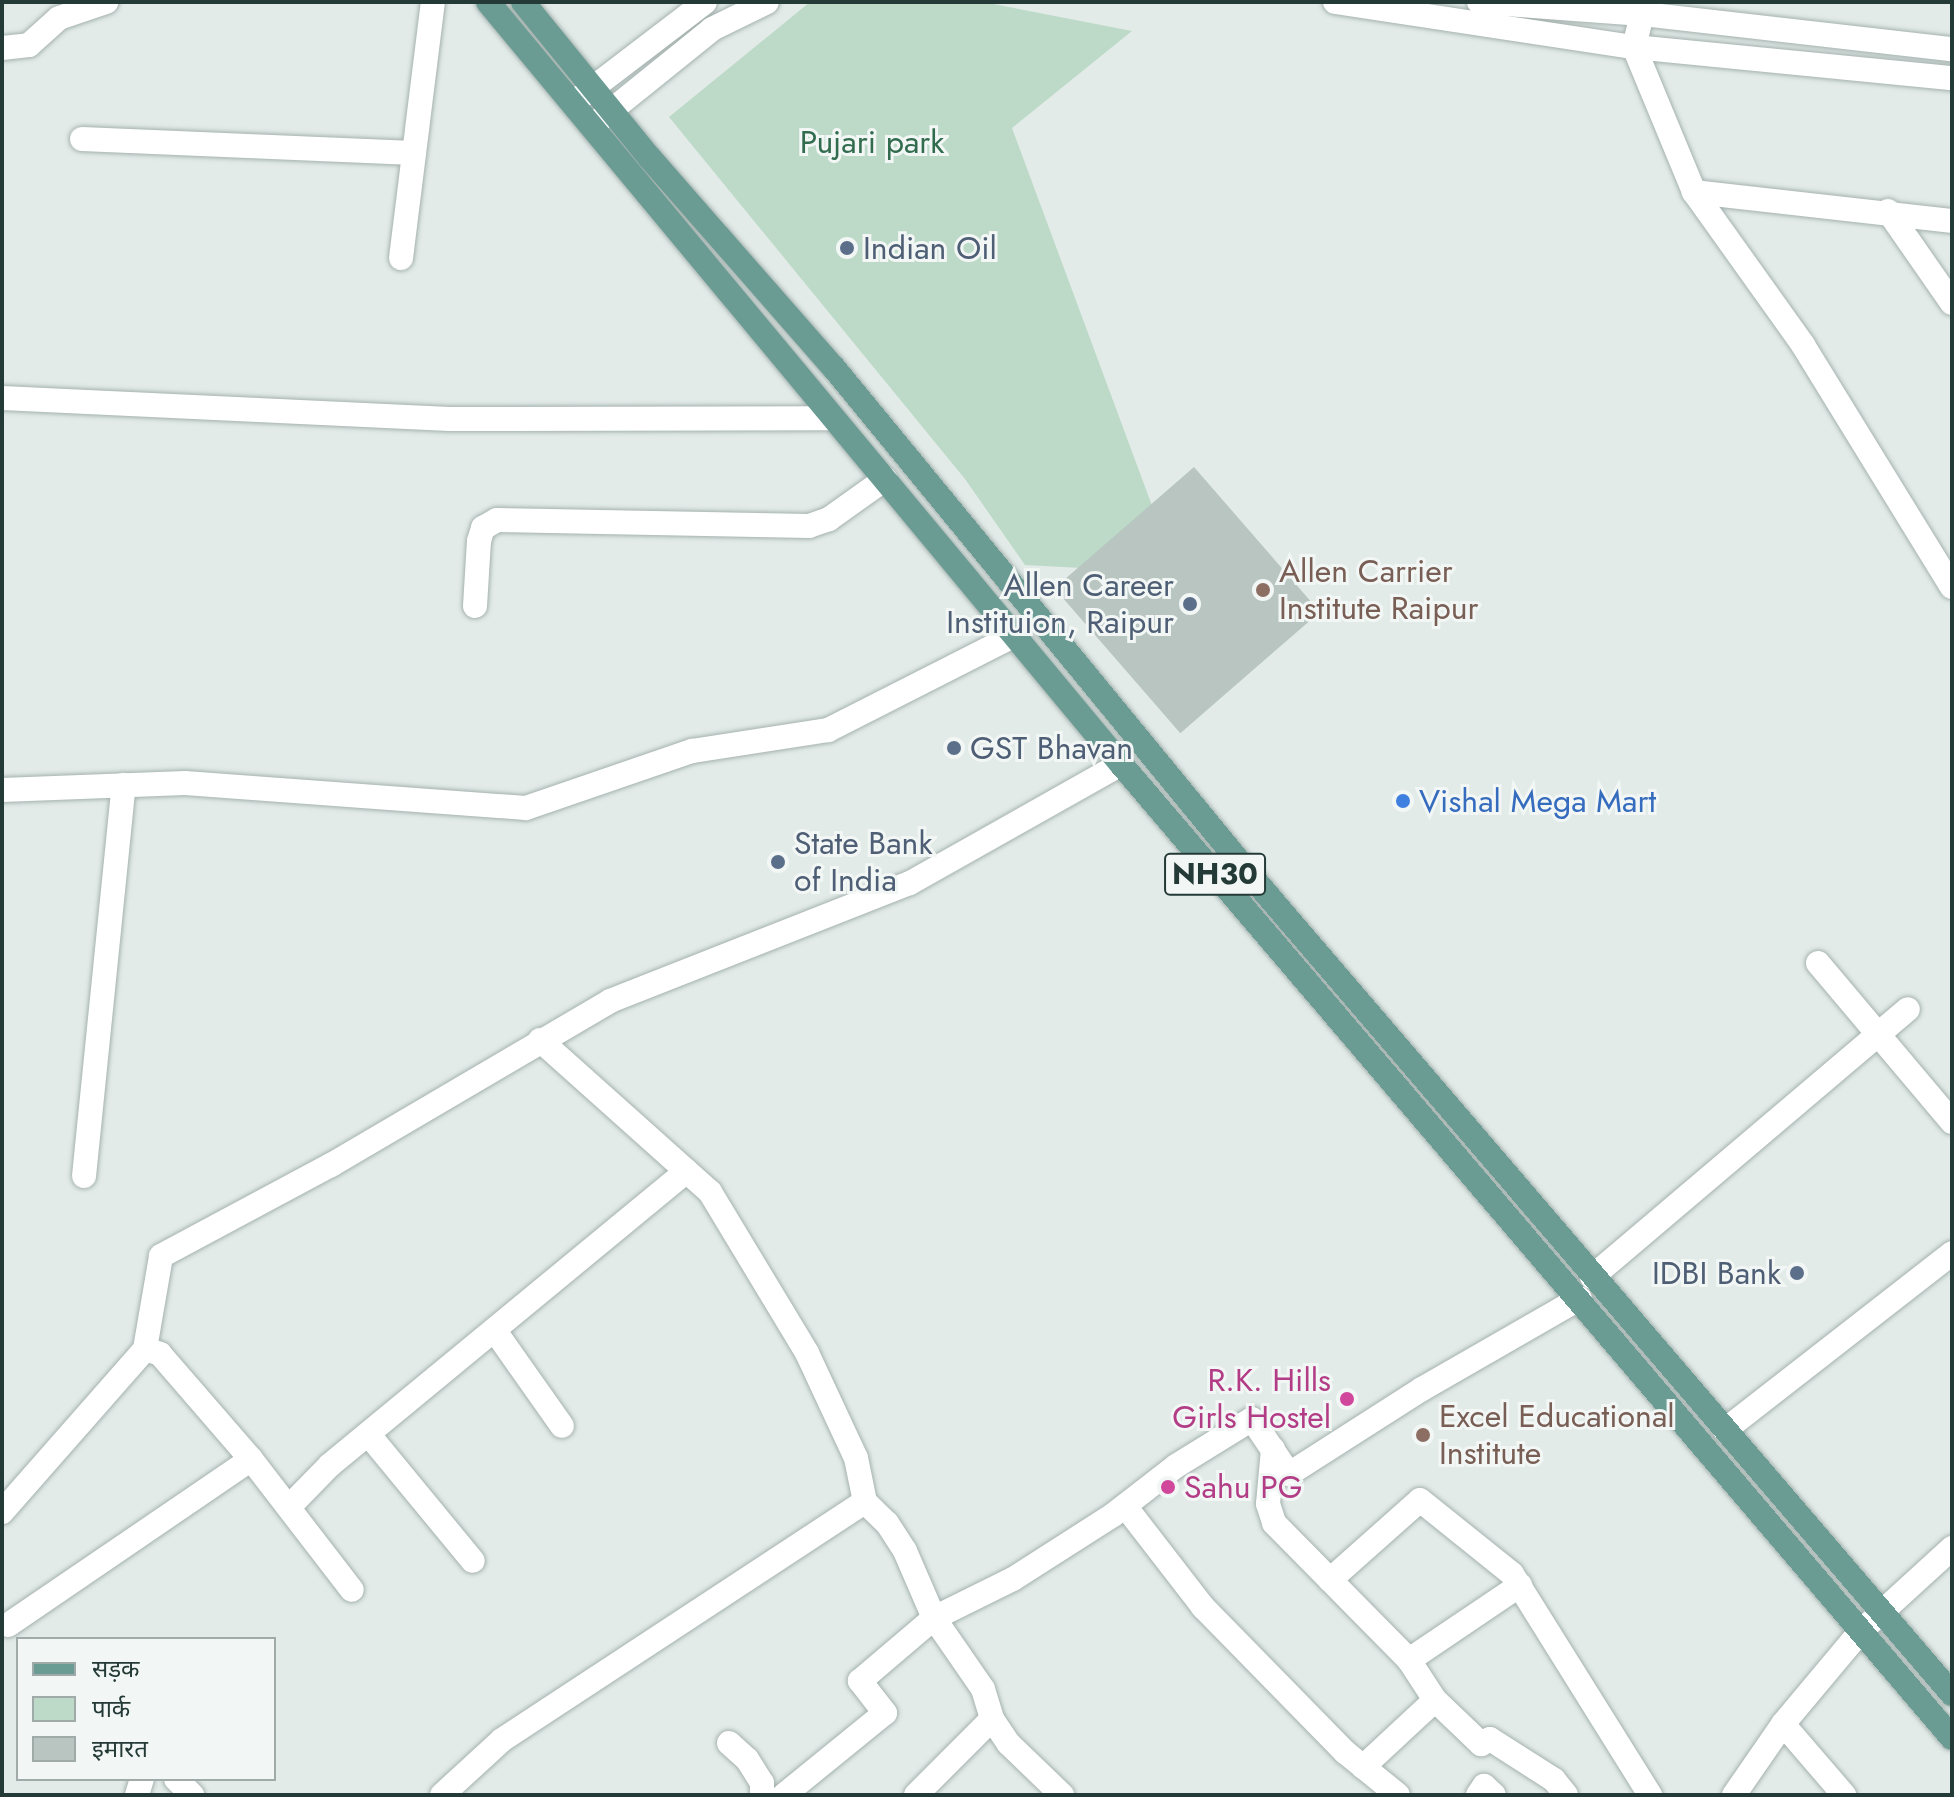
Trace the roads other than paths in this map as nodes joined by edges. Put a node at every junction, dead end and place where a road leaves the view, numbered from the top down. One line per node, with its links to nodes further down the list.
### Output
1 (106, 2): 11 (street)
2 (433, 2): 17 (street)
3 (488, 2): 14 (main road, NH30)
4 (523, 2): 14 (main road, NH30)
5 (705, 2): 14 (street)
6 (767, 2): 15 (street)
7 (1335, 2): 10 (street)
8 (1479, 2): 9 (street)
9 (1644, 8): 10 (street); 12 (street)
10 (1634, 47): 13 (street); 18 (street)
11 (2, 48)
12 (1952, 49)
13 (1952, 78)
14 (583, 95): 15 (main road, NH30)
15 (602, 118): 24 (main road, NH30); 40 (main road, NH30)
16 (82, 139): 17 (street)
17 (414, 153): 21 (street)
18 (1694, 192): 19 (street); 26 (street)
19 (1888, 211): 20 (street); 22 (street)
20 (1952, 221)
21 (401, 258)
22 (1952, 303)
23 (2, 398): 24 (street)
24 (833, 418): 25 (main road, NH30)
25 (885, 479): 27 (street); 28 (main road, NH30)
26 (1952, 587)
27 (475, 606)
28 (1017, 634): 29 (main road, NH30); 30 (street)
29 (1121, 764): 35 (street); 40 (main road, NH30)
30 (124, 785): 31 (street); 38 (street)
31 (2, 790)
32 (1818, 963): 34 (street)
33 (1908, 1009): 34 (street)
34 (1879, 1034): 36 (street); 40 (street)
35 (540, 1040): 37 (street); 42 (street)
36 (1952, 1122)
37 (687, 1171): 41 (street); 48 (street)
38 (84, 1176)
39 (1952, 1253): 44 (street)
40 (1586, 1288): 44 (main road, NH30); 46 (street); 60 (main road, NH30)
41 (495, 1331): 43 (street); 45 (street)
42 (145, 1349): 47 (street); 51 (street)
43 (562, 1426)
44 (1725, 1430): 57 (main road, NH30)
45 (369, 1435): 49 (street); 53 (street)
46 (1273, 1449): 50 (street); 54 (street)
47 (251, 1459): 49 (street); 59 (street)
48 (865, 1502): 58 (street); 69 (street)
49 (290, 1506): 56 (street)
50 (1125, 1506): 58 (street); 68 (street)
51 (2, 1512)
52 (1952, 1548): 57 (street)
53 (473, 1561)
54 (1330, 1580): 55 (street); 61 (street)
55 (1520, 1585): 61 (street); 78 (street)
56 (352, 1590)
57 (1883, 1612): 60 (street); 62 (main road, NH30)
58 (934, 1618): 64 (street); 71 (street)
59 (11, 1628)
60 (1860, 1632): 65 (street); 66 (main road, NH30)
61 (1409, 1660): 63 (street)
62 (1952, 1694)
63 (1435, 1700): 68 (street); 77 (street)
64 (992, 1719): 72 (street); 73 (street)
65 (1783, 1724): 79 (street); 80 (street)
66 (1952, 1738)
67 (729, 1743): 70 (street)
68 (1363, 1767): 74 (street)
69 (442, 1795)
70 (762, 1795)
71 (784, 1795)
72 (916, 1795)
73 (1062, 1795)
74 (1398, 1795)
75 (1478, 1795): 76 (street)
76 (1494, 1795)
77 (1566, 1795)
78 (1650, 1795)
79 (1734, 1795)
80 (1844, 1795)

